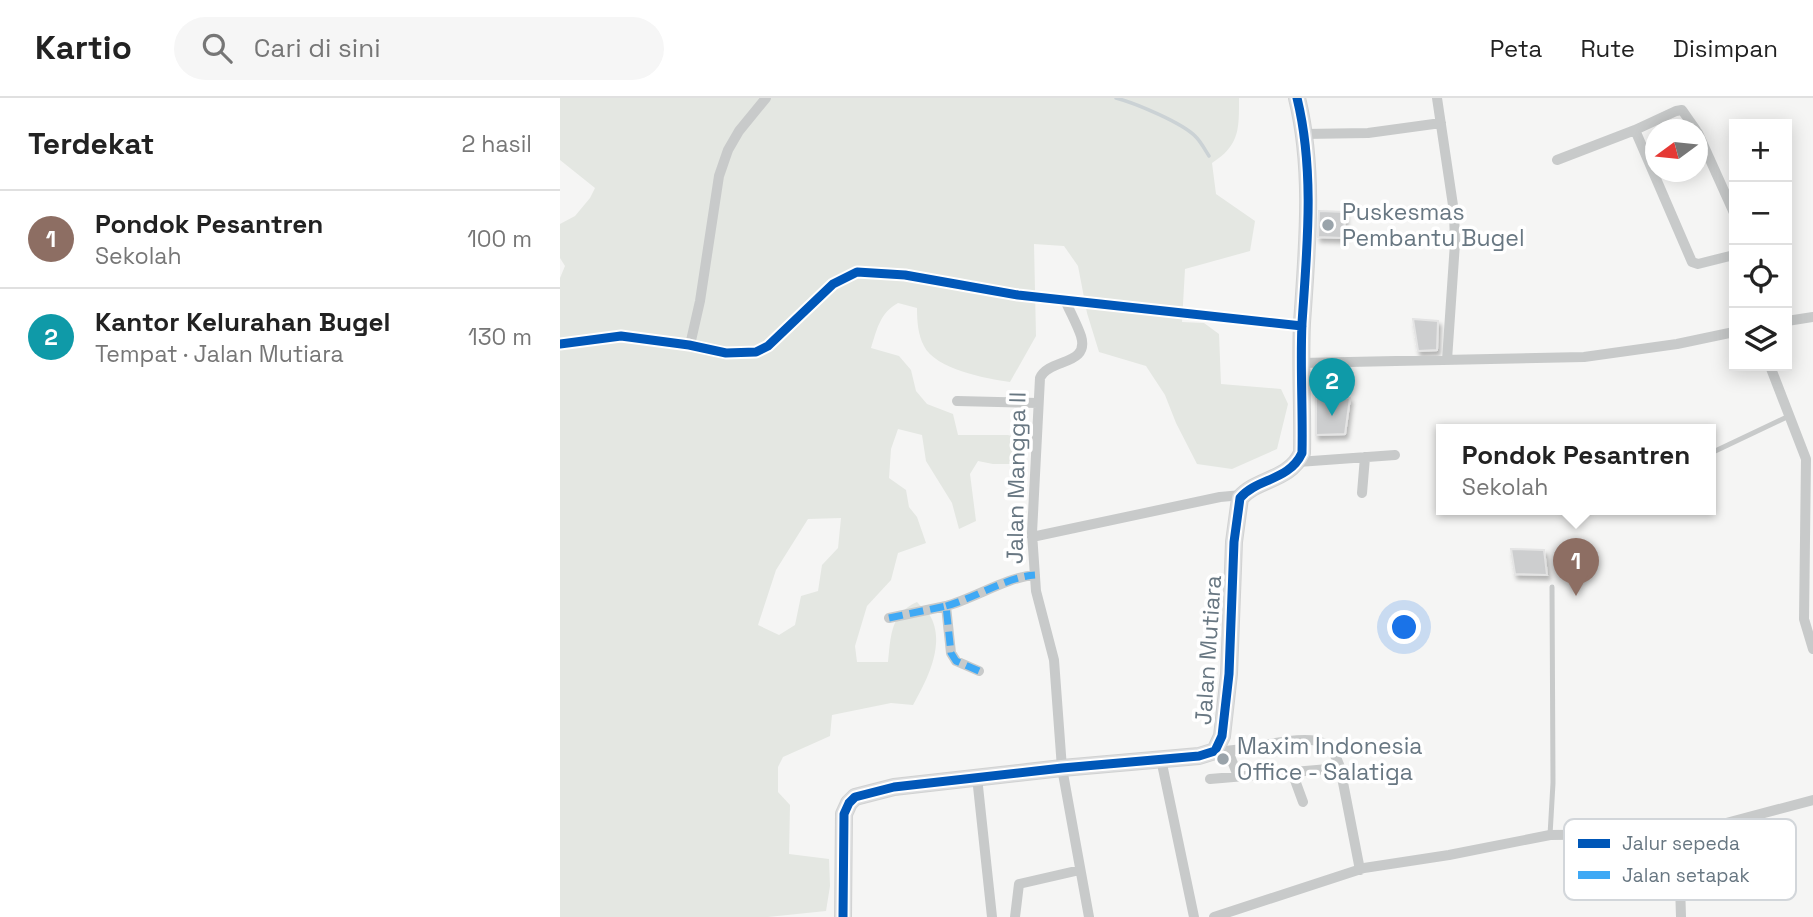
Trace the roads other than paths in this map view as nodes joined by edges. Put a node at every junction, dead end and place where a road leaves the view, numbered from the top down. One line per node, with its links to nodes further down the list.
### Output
1 (766, 98): 20 (street)
2 (1297, 98): 9 (street)
3 (1437, 98): 6 (street)
4 (1659, 119): 5 (street)
5 (1688, 119)
6 (1441, 123): 9 (street); 21 (street)
7 (1645, 125): 8 (street)
8 (1635, 130): 11 (street); 13 (street)
9 (1304, 134): 17 (street)
10 (1708, 155): 12 (street)
11 (1557, 160)
12 (1729, 202)
13 (1729, 256)
14 (1065, 300): 17 (street); 20 (street); 25 (street, Jalan Mangga II)
15 (1813, 317): 16 (street)
16 (1792, 319)
17 (1302, 326): 22 (street)
18 (1729, 333): 21 (street)
19 (560, 344): 20 (street)
20 (690, 345)
21 (1447, 360): 22 (street)
22 (1301, 363): 30 (street)
23 (1772, 371): 26 (street)
24 (957, 401): 25 (street)
25 (1038, 403): 33 (street, Jalan Mangga II)
26 (1789, 416): 27 (lane); 38 (street)
27 (1716, 451)
28 (1395, 455): 29 (street)
29 (1365, 457): 30 (street); 31 (street)
30 (1298, 462): 32 (street)
31 (1362, 493)
32 (1242, 495): 33 (street); 40 (street, Jalan Mutiara)
33 (1032, 537): 34 (street, Jalan Mangga II)
34 (1035, 575): 36 (street); 42 (street, Jalan Mangga II)
35 (1552, 587): 51 (lane)
36 (946, 606): 37 (street); 39 (street)
37 (889, 618)
38 (1813, 649)
39 (979, 671)
40 (1222, 751): 41 (street, Jalan Mutiara); 43 (street); 45 (street)
41 (1161, 759): 42 (street, Jalan Mutiara); 59 (street)
42 (1062, 768): 46 (street, Jalan Mutiara); 53 (street, Jalan Mangga II)
43 (1340, 768): 44 (street); 54 (street)
44 (1292, 772): 45 (street); 49 (street)
45 (1238, 776): 47 (street)
46 (977, 777): 55 (street, Jalan Mutiara); 56 (street)
47 (1210, 779)
48 (1813, 800): 50 (street)
49 (1303, 802)
50 (1742, 819)
51 (1550, 835): 52 (street); 54 (street)
52 (1564, 835)
53 (1080, 870): 57 (street); 58 (street, Jalan Mangga II)
54 (1360, 870): 60 (street)
55 (843, 917)
56 (992, 917)
57 (1015, 917)
58 (1089, 917)
59 (1194, 917)
60 (1214, 917)

